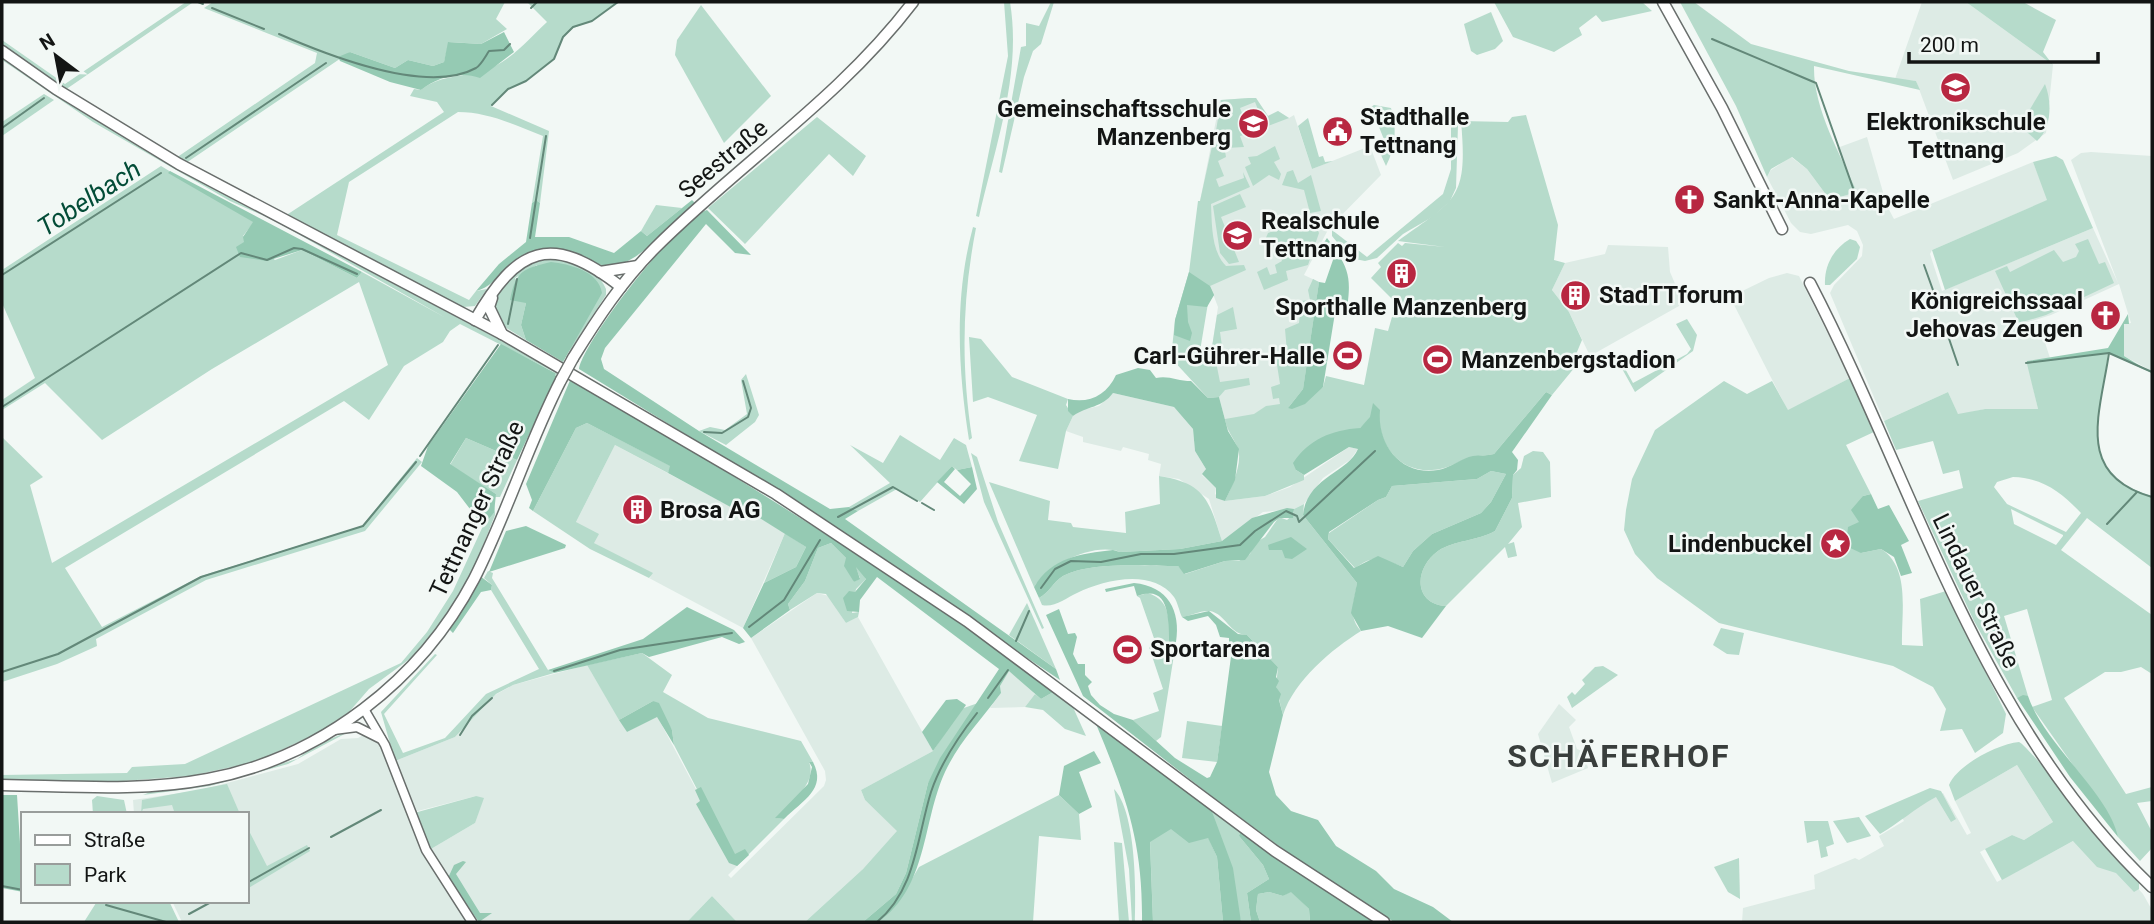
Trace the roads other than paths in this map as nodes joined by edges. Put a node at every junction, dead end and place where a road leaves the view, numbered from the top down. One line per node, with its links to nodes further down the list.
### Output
1 (913, 2): 5 (main road, Seestraße)
2 (1663, 2): 4 (main road)
3 (2, 51): 10 (main road)
4 (1782, 229)
5 (639, 265): 6 (main road); 8 (main road, Seestraße)
6 (600, 272): 8 (main road); 9 (main road)
7 (1810, 283): 17 (main road, Lindauer Straße)
8 (621, 287): 12 (main road, Seestraße)
9 (491, 294): 10 (main road); 11 (main road)
10 (475, 320): 11 (main road)
11 (502, 334): 19 (main road)
12 (573, 358): 13 (main road, Tettnanger Straße, bridge)
13 (364, 709): 14 (main road, Tettnanger Straße); 15 (street)
14 (331, 731): 15 (street); 16 (main road, Tettnanger Straße)
15 (382, 740): 18 (street)
16 (2, 785)
17 (2152, 887)
18 (472, 922)
19 (1384, 922)

